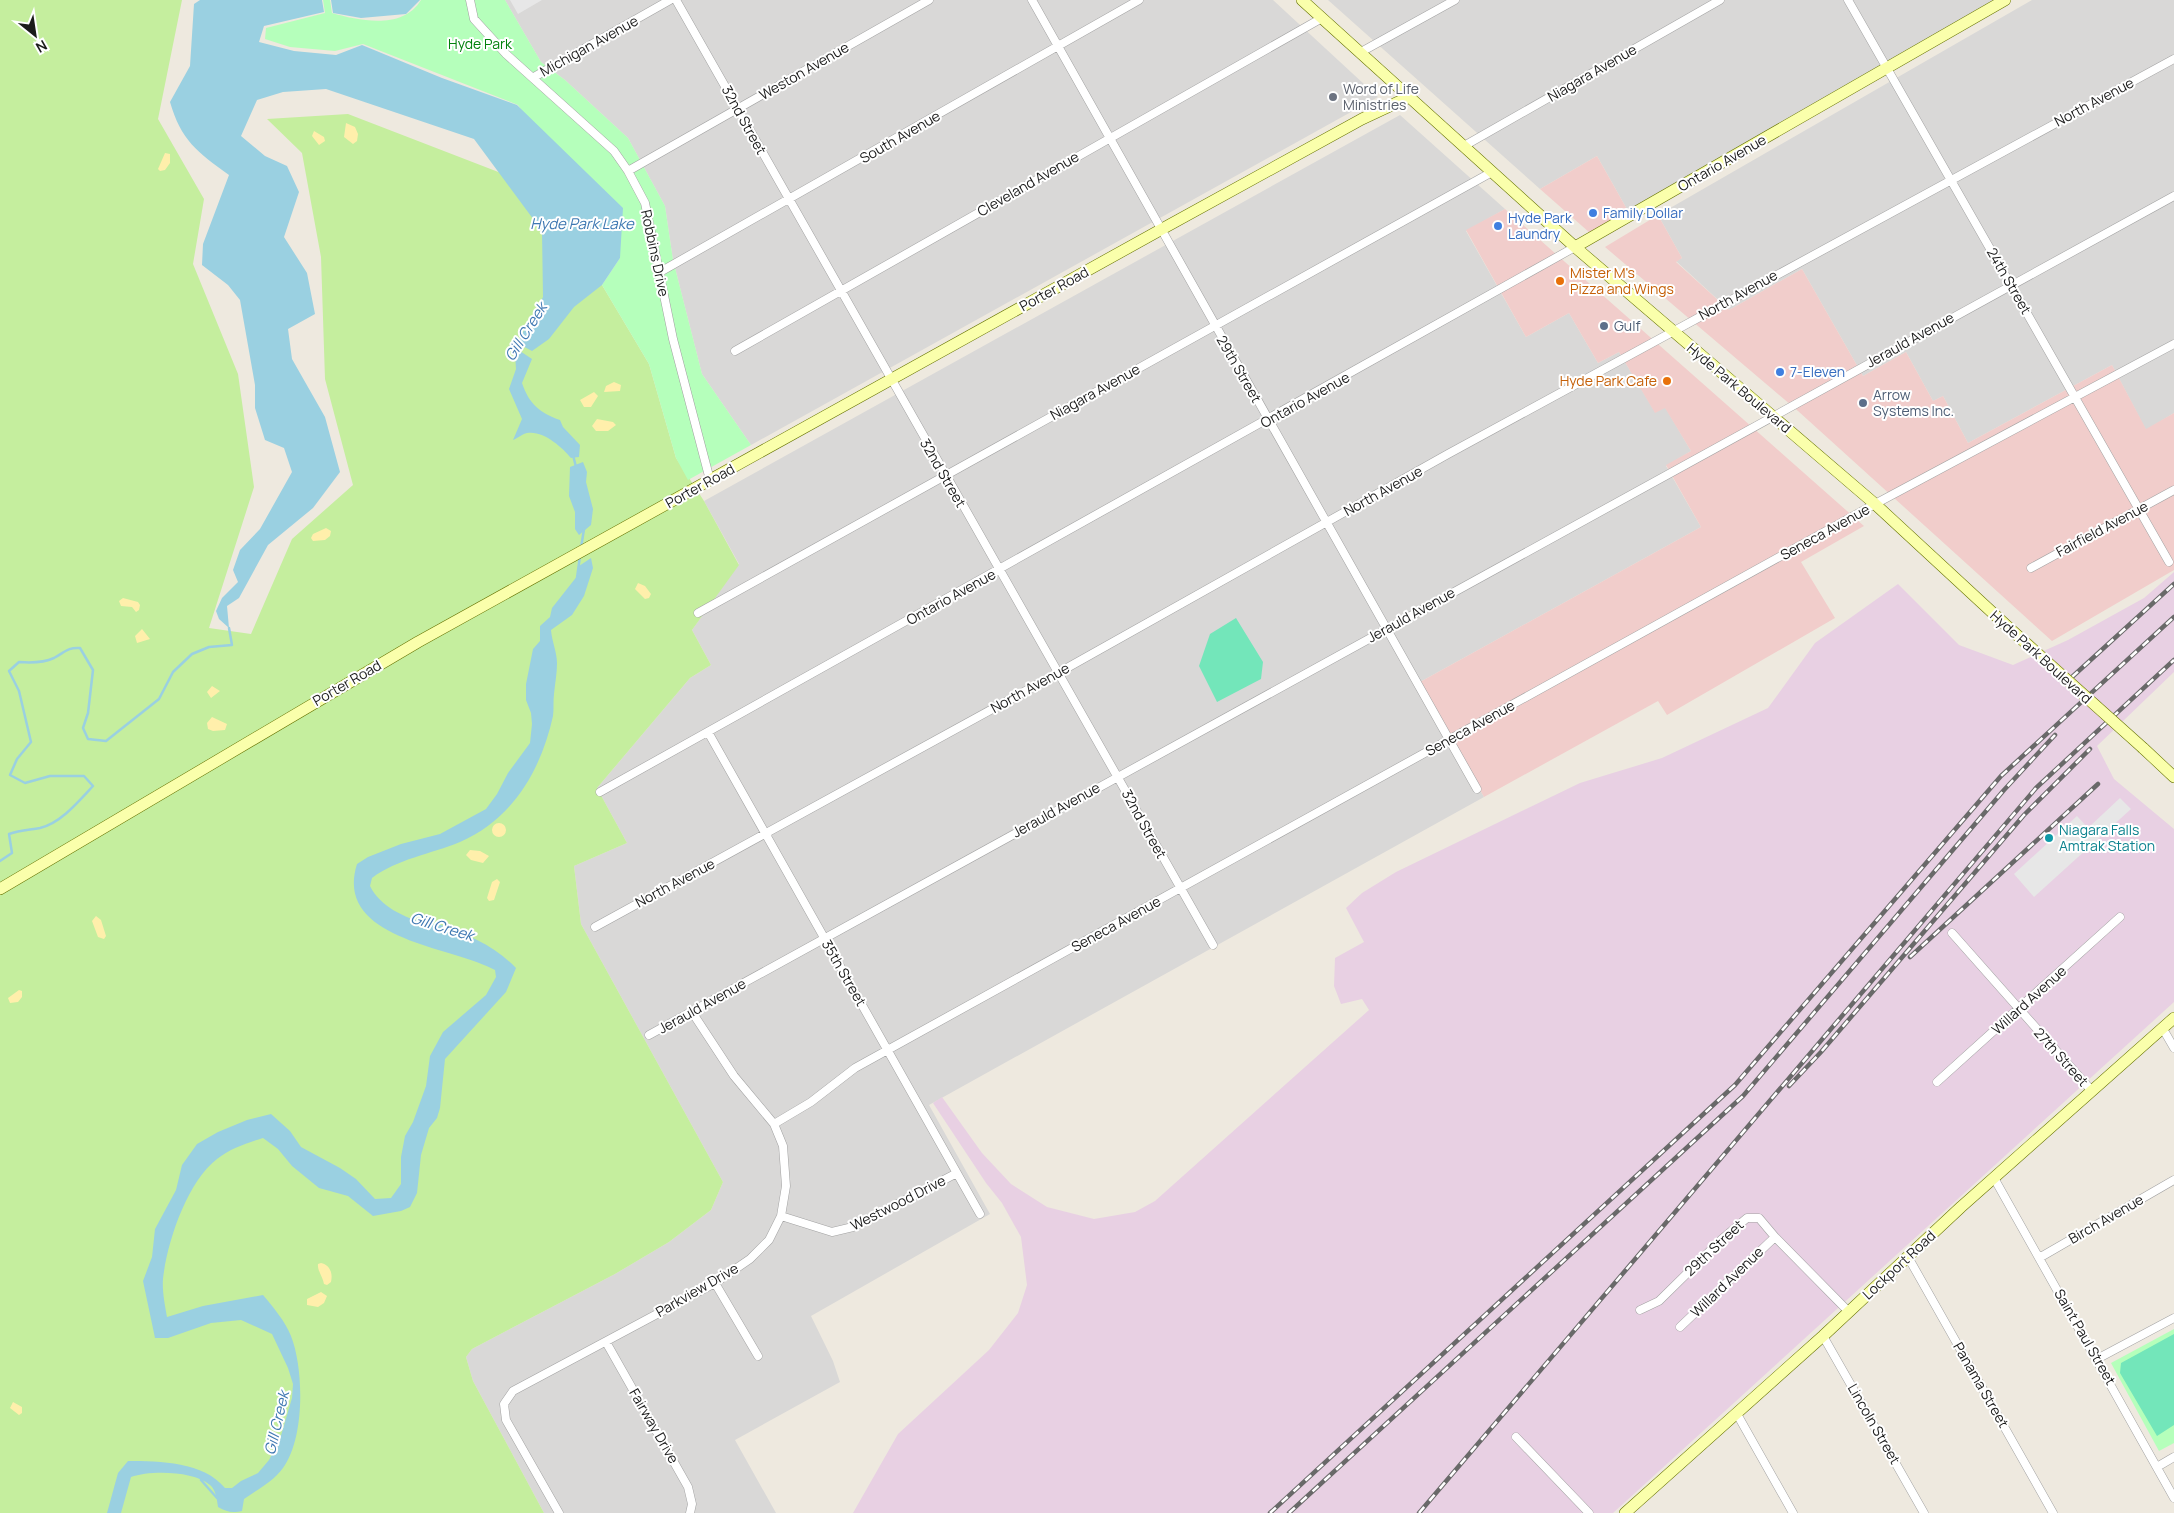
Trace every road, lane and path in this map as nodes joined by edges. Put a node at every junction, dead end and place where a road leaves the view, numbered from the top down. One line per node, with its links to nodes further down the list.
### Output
1 (470, 0): 17 (street, Robbins Drive)
2 (670, 0): 17 (street, Michigan Avenue)
3 (676, 0): 19 (street, 32nd Street)
4 (929, 0): 19 (street, Weston Avenue)
5 (1032, 0): 13 (street, 29th Street)
6 (1139, 0): 13 (street, South Avenue)
7 (1302, 0): 12 (main road, Hyde Park Boulevard)
8 (1455, 0): 14 (street)
9 (1720, 0): 21 (street, Niagara Avenue)
10 (1848, 0): 16 (street, 24th Street)
11 (2005, 0): 16 (main road, Ontario Avenue)
12 (1322, 18): 14 (main road, Hyde Park Boulevard); 20 (street, Cleveland Avenue)
13 (1058, 47): 20 (street, 29th Street); 26 (street, South Avenue)
14 (1361, 52): 18 (main road, Hyde Park Boulevard)
15 (2174, 59): 24 (street, North Avenue)
16 (1887, 68): 24 (street, 24th Street); 28 (main road, Ontario Avenue)
17 (534, 77): 22 (street, Robbins Drive)
18 (1409, 97): 21 (main road, Hyde Park Boulevard); 27 (main road, Porter Road)
19 (738, 108): 22 (street, Weston Avenue); 26 (street, 32nd Street)
20 (1109, 138): 27 (street, 29th Street); 31 (street, Cleveland Avenue)
21 (1464, 146): 23 (main road, Hyde Park Boulevard)
22 (628, 171): 29 (street, Robbins Drive)
23 (1492, 172): 28 (main road, Hyde Park Boulevard); 32 (street, Niagara Avenue)
24 (1950, 180): 30 (street, 24th Street); 33 (street, North Avenue)
25 (2174, 196): 30 (street, Jerauld Avenue)
26 (789, 200): 29 (street, South Avenue); 31 (street, 32nd Street)
27 (1162, 229): 32 (street, 29th Street); 36 (main road, Porter Road)
28 (1575, 247): 33 (main road, Hyde Park Boulevard); 39 (street, Ontario Avenue)
29 (660, 272): 41 (street, Robbins Drive)
30 (2011, 285): 37 (street, 24th Street); 38 (street, Jerauld Avenue)
31 (841, 290): 35 (street, Cleveland Avenue); 36 (street, 32nd Street)
32 (1214, 326): 39 (street, 29th Street); 40 (street, Niagara Avenue)
33 (1671, 332): 38 (main road, Hyde Park Boulevard); 45 (street, North Avenue)
34 (2174, 344): 37 (street, Seneca Avenue)
35 (735, 351)
36 (890, 380): 40 (street, 32nd Street); 41 (main road, Porter Road)
37 (2075, 398): 43 (street, Seneca Avenue); 44 (street, 24th Street)
38 (1773, 416): 43 (main road, Hyde Park Boulevard); 50 (street, Jerauld Avenue)
39 (1269, 420): 45 (street, 29th Street); 48 (street, Ontario Avenue)
40 (944, 476): 48 (street, 32nd Street); 49 (street, Niagara Avenue)
41 (710, 480): 59 (main road, Porter Road)
42 (2174, 490): 44 (street, Fairfield Avenue)
43 (1875, 504): 53 (street, Seneca Avenue); 55 (main road, Hyde Park Boulevard, bridge)
44 (2139, 509): 46 (street, 24th Street); 47 (street, Fairfield Avenue)
45 (1327, 522): 50 (street, 29th Street); 51 (street, North Avenue)
46 (2169, 562)
47 (2031, 568)
48 (999, 571): 51 (street, 32nd Street); 52 (street, Ontario Avenue)
49 (698, 613)
50 (1387, 628): 53 (street, 29th Street); 54 (street, Jerauld Avenue)
51 (1058, 673): 54 (street, 32nd Street); 58 (street, North Avenue)
52 (708, 732): 57 (street, Ontario Avenue); 58 (street, 35th Street)
53 (1450, 739): 56 (street, 29th Street); 60 (street, Seneca Avenue)
54 (1117, 776): 60 (street, 32nd Street); 64 (street, Jerauld Avenue)
55 (2174, 777)
56 (1477, 789)
57 (600, 792)
58 (765, 835): 62 (street, North Avenue); 64 (street, 35th Street)
59 (0, 888)
60 (1180, 888): 65 (street, 32nd Street); 72 (street, Seneca Avenue)
61 (2120, 916): 66 (street, Willard Avenue)
62 (595, 927)
63 (1952, 933): 66 (street, 27th Street)
64 (824, 937): 67 (street, Jerauld Avenue); 72 (street, 35th Street)
65 (1213, 945)
66 (2018, 1010): 73 (street, Willard Avenue); 74 (street, 27th Street)
67 (692, 1012): 70 (street, Jerauld Avenue); 75 (street, Parkview Drive)
68 (2174, 1018): 69 (main road, Lockport Road)
69 (2163, 1029): 71 (street); 74 (main road, Lockport Road)
70 (649, 1035)
71 (2174, 1048)
72 (888, 1050): 75 (street, Seneca Avenue); 76 (street, 35th Street)
73 (1938, 1082)
74 (2091, 1090): 77 (main road, Lockport Road)
75 (774, 1124): 80 (street, Parkview Drive)
76 (957, 1173): 79 (street, 35th Street); 80 (street, Westwood Drive)
77 (1994, 1178): 82 (main road, Lockport Road); 83 (street, Saint Paul Street)
78 (2174, 1180): 83 (street, Birch Avenue)
79 (980, 1214)
80 (781, 1216): 84 (street, Parkview Drive)
81 (1775, 1237): 85 (street, 29th Street); 86 (street, 29th Street); 88 (street, Willard Avenue)
82 (1908, 1257): 86 (main road, Lockport Road); 104 (street, Panama Street)
83 (2039, 1258): 92 (street, Saint Paul Street)
84 (715, 1282): 90 (street, Parkview Drive); 91 (street)
85 (1640, 1310)
86 (1849, 1312): 89 (main road, Lockport Road)
87 (2174, 1318): 92 (street)
88 (1680, 1327)
89 (1823, 1336): 93 (main road, Lockport Road); 103 (street, Lincoln Street)
90 (606, 1342): 98 (street, Parkview Drive); 99 (street, Fairway Drive)
91 (758, 1356)
92 (2098, 1359): 96 (street, Saint Paul Street)
93 (1737, 1414): 101 (main road, Lockport Road); 102 (street)
94 (1516, 1437): 100 (street)
95 (2174, 1457): 96 (street)
96 (2157, 1467): 97 (street, Saint Paul Street)
97 (2174, 1498)
98 (559, 1513)
99 (690, 1513)
100 (1589, 1513)
101 (1626, 1513)
102 (1794, 1513)
103 (1924, 1513)
104 (2053, 1513)

